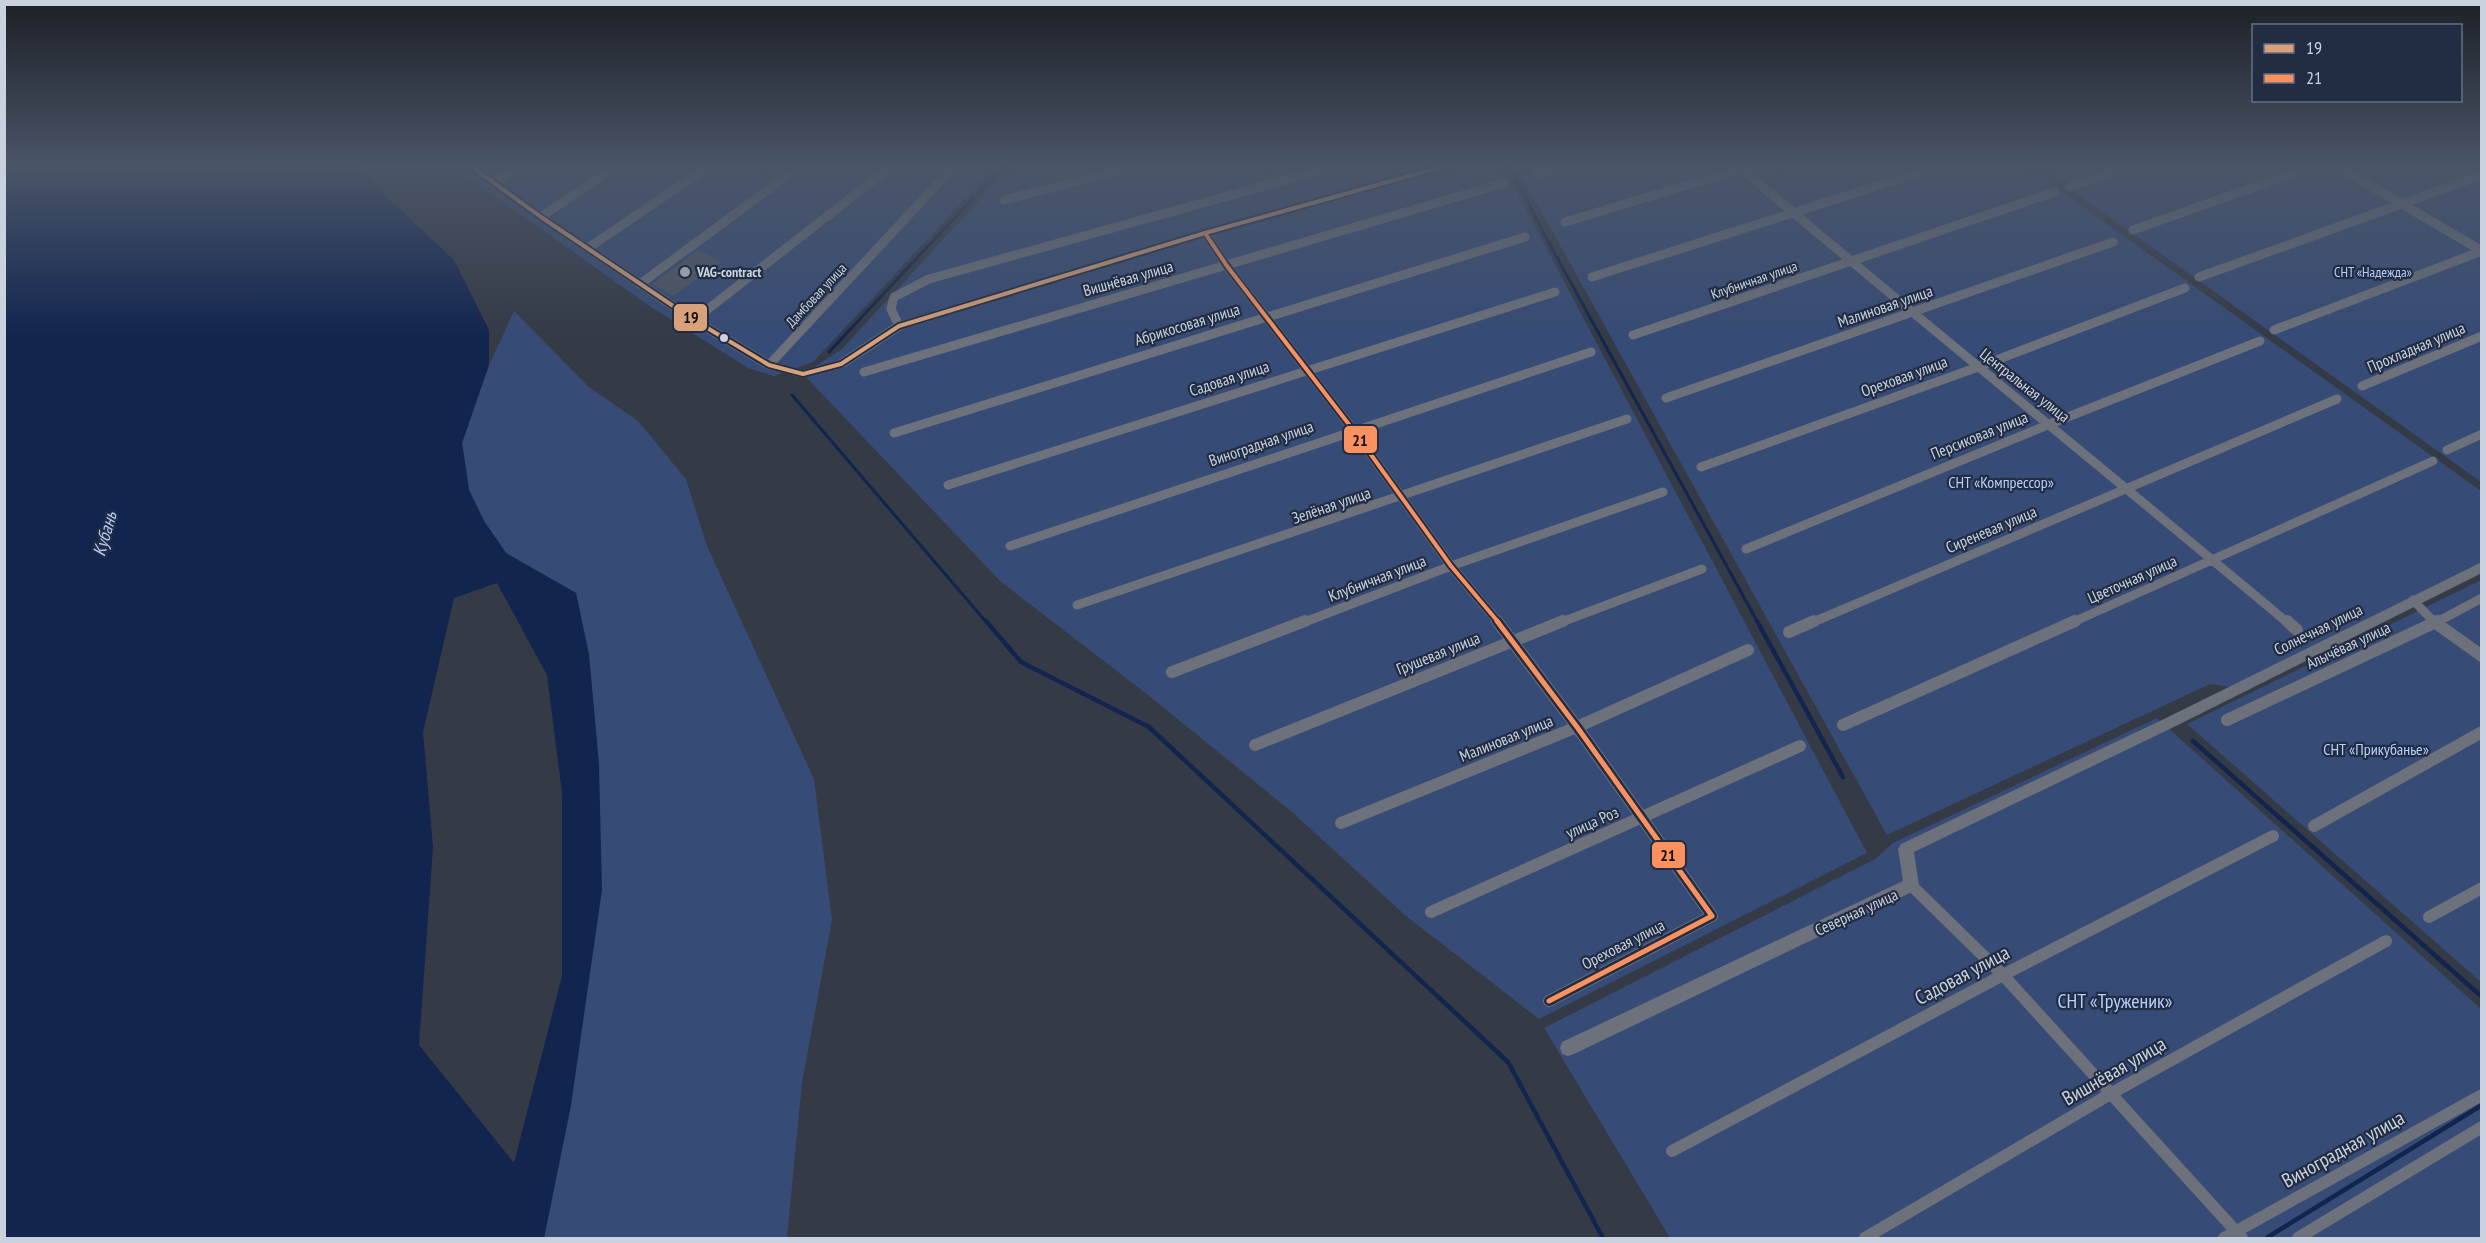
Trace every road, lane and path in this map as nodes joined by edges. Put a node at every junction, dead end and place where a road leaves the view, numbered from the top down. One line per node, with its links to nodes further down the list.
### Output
1 (549, 222): 19 (street)
2 (626, 222): 19 (street)
3 (724, 222): 25 (street)
4 (820, 222): 30 (street)
5 (902, 222): 37 (street, Дамбовая улица)
6 (1134, 222): 31 (street)
7 (1244, 222): 16 (street)
8 (1374, 222): 22 (street, Вишнёвая улица)
9 (1765, 222): 23 (street)
10 (1803, 222): 21 (street, Центральная улица)
11 (1967, 222): 21 (street, Клубничная улица)
12 (2156, 222): 15 (street)
13 (2354, 222): 24 (street)
14 (2434, 222): 20 (street)
15 (2133, 230)
16 (1205, 233): 22 (street); 31 (street)
17 (1525, 237): 29 (street, Абрикосовая улица)
18 (2113, 242): 28 (street, Малиновая улица)
19 (588, 248): 25 (street)
20 (2481, 251): 32 (street)
21 (1850, 262): 28 (street, Центральная улица); 33 (street, Клубничная улица)
22 (1227, 266): 29 (street); 40 (street, Вишнёвая улица)
23 (1592, 277)
24 (2199, 278)
25 (640, 284): 30 (street)
26 (2185, 288): 38 (street, Ореховая улица)
27 (1556, 292): 39 (street, Садовая улица)
28 (1912, 314): 38 (street, Центральная улица); 42 (street, Малиновая улица)
29 (1266, 317): 39 (street); 47 (street, Абрикосовая улица)
30 (694, 320): 37 (street)
31 (899, 326): 37 (street)
32 (2274, 330)
33 (1633, 335)
34 (2481, 336): 41 (street, Прохладная улица)
35 (2260, 341): 45 (street, Персиковая улица)
36 (1591, 352): 46 (street, Виноградная улица)
37 (769, 365)
38 (1978, 368): 45 (street, Центральная улица); 51 (street, Ореховая улица)
39 (1306, 371): 46 (street); 52 (street, Садовая улица)
40 (864, 372)
41 (2362, 386)
42 (1666, 398)
43 (2337, 399): 53 (street, Сиреневая улица)
44 (1627, 419): 55 (street, Зелёная улица)
45 (2050, 424): 53 (street, Центральная улица); 57 (street, Персиковая улица)
46 (1354, 431): 55 (street); 56 (street, Виноградная улица)
47 (894, 433)
48 (2481, 434): 49 (street)
49 (2447, 450)
50 (2433, 460): 58 (street, Цветочная улица)
51 (1701, 467)
52 (948, 485)
53 (2127, 487): 58 (street, Центральная улица); 67 (street, Сиреневая улица)
54 (1663, 492): 59 (street, Клубничная улица)
55 (1401, 497): 59 (street); 64 (street, Зелёная улица)
56 (1010, 546)
57 (1746, 549)
58 (2214, 559): 66 (street, Центральная улица); 74 (street, Цветочная улица)
59 (1451, 566): 68 (street); 71 (street, Клубничная улица)
60 (2481, 567): 63 (street, Солнечная улица)
61 (1702, 569): 68 (street, Грушевая улица)
62 (2481, 598): 65 (street, Алычёвая улица)
63 (2413, 600): 65 (street); 73 (street, Солнечная улица)
64 (1077, 605)
65 (2435, 623): 70 (street); 72 (street, Алычёвая улица)
66 (2296, 630)
67 (1789, 632)
68 (1513, 640): 75 (street); 77 (street, Грушевая улица)
69 (1748, 650): 75 (street, Малиновая улица)
70 (2481, 656)
71 (1172, 672)
72 (2228, 720)
73 (2169, 723): 83 (street, Северная улица)
74 (1843, 725)
75 (1577, 726): 79 (street); 80 (street, Малиновая улица)
76 (2481, 732): 81 (street)
77 (1255, 745)
78 (1800, 746): 79 (street, улица Роз)
79 (1643, 818): 85 (street, улица Роз); 89 (street, Ореховая улица)
80 (1341, 823)
81 (2314, 826)
82 (2273, 836): 88 (street, Садовая улица)
83 (1911, 885): 88 (street); 90 (street, Северная улица)
84 (2481, 888): 86 (street)
85 (1431, 912)
86 (2429, 917)
87 (2386, 941): 91 (street, Вишнёвая улица)
88 (2003, 975): 91 (street); 94 (street, Садовая улица)
89 (1549, 1001)
90 (1568, 1048)
91 (2112, 1094): 95 (street); 96 (street, Вишнёвая улица)
92 (2481, 1095): 95 (street, Виноградная улица)
93 (2481, 1127): 97 (street)
94 (1672, 1151)
95 (2234, 1236)
96 (1865, 1239)
97 (2298, 1239)

